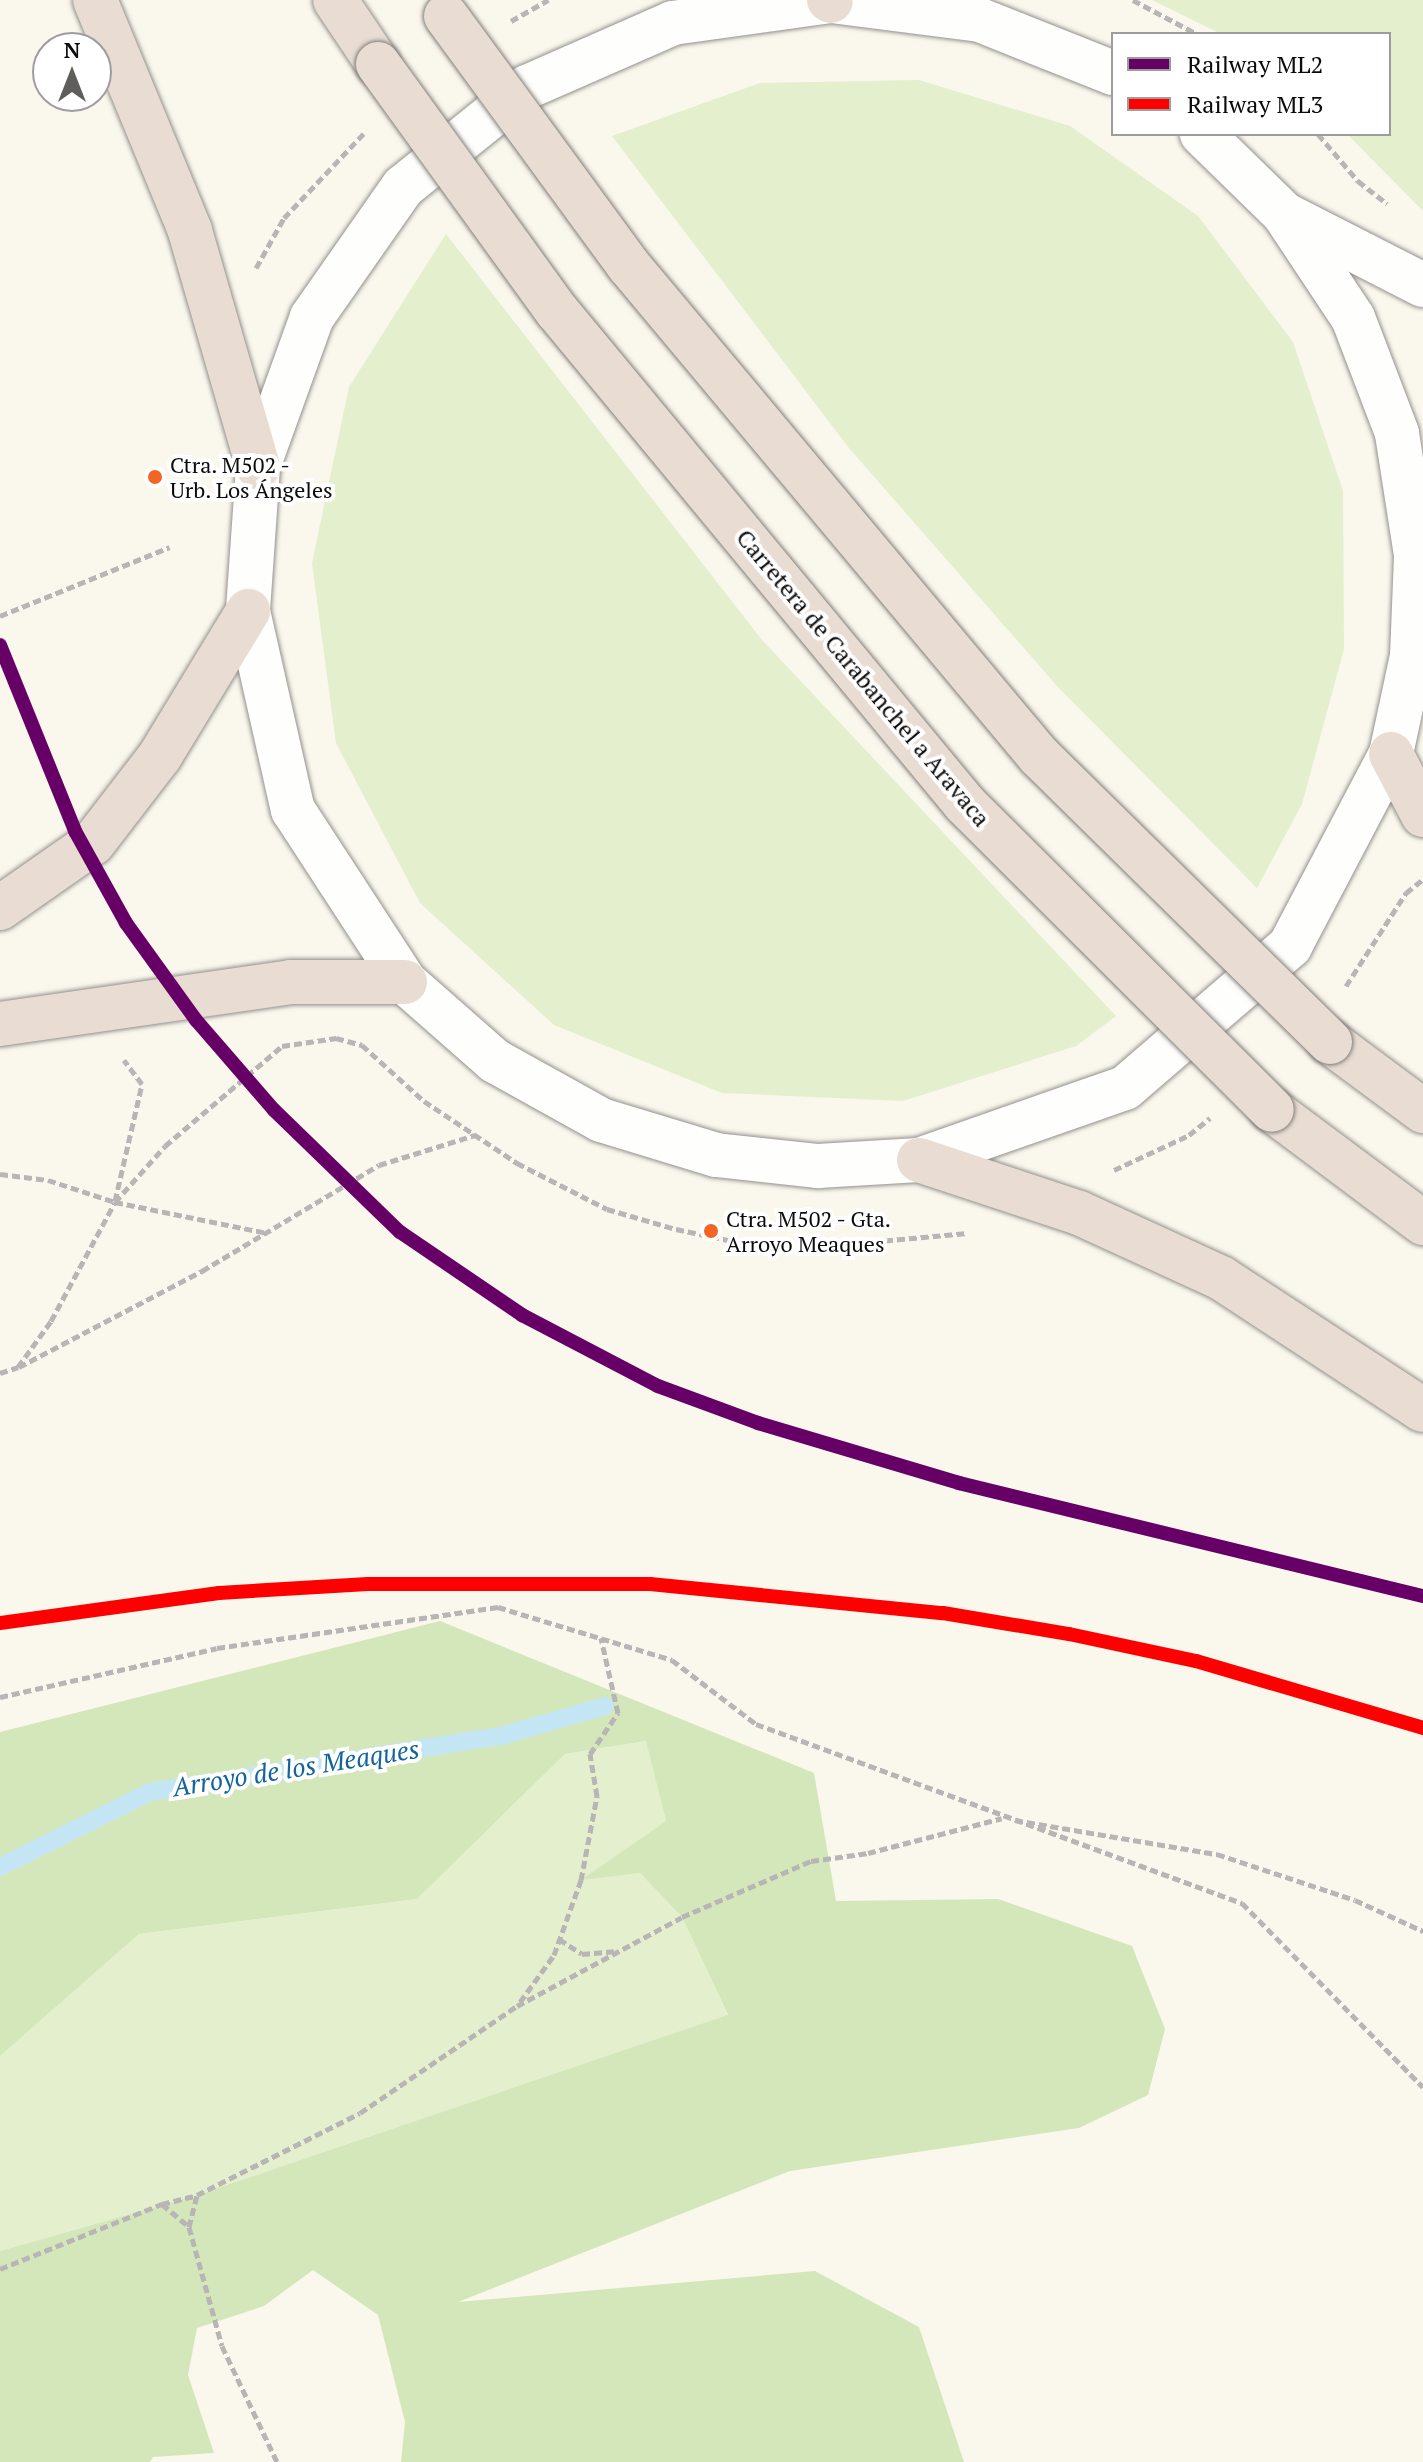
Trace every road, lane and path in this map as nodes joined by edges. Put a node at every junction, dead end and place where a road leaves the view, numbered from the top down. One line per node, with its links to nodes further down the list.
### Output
1 (95, 0): 13 (highway)
2 (335, 0): 33 (highway, Carretera de Carabanchel a Aravaca, bridge)
3 (1133, 0): 6 (path)
4 (830, 1): 7 (street); 13 (street)
5 (441, 8): 27 (highway, bridge)
6 (1193, 32)
7 (1111, 72)
8 (1204, 136): 11 (street)
9 (1320, 136): 10 (path)
10 (1392, 208)
11 (1284, 214): 12 (street); 15 (street)
12 (1423, 285)
13 (258, 467): 16 (street)
14 (170, 547): 17 (path)
15 (1419, 548): 18 (street)
16 (248, 611): 21 (highway); 22 (street)
17 (0, 616)
18 (1391, 754): 19 (highway); 29 (street)
19 (1423, 815)
20 (1423, 879): 23 (path)
21 (0, 908)
22 (405, 982): 24 (highway); 29 (street)
23 (1340, 993)
24 (87, 1012): 25 (highway); 31 (path)
25 (0, 1024)
26 (1223, 1108): 32 (path)
27 (1423, 1111)
28 (476, 1135): 31 (path); 34 (path); 35 (path)
29 (919, 1160): 32 (highway)
30 (0, 1174): 31 (path)
31 (115, 1202): 34 (path); 36 (path)
32 (1079, 1213): 38 (highway)
33 (1423, 1223)
34 (267, 1233): 36 (path)
35 (971, 1233)
36 (18, 1367): 37 (path)
37 (0, 1373)
38 (1423, 1410)
39 (601, 1638): 40 (path); 41 (path); 43 (path)
40 (0, 1697)
41 (1001, 1818): 42 (path); 44 (path); 46 (path)
42 (1423, 1931)
43 (559, 1939): 44 (path); 45 (path)
44 (623, 1949): 45 (path)
45 (517, 2006): 47 (path)
46 (1423, 2087)
47 (197, 2195): 48 (path); 49 (path)
48 (162, 2204): 49 (path); 50 (path)
49 (189, 2227): 51 (path)
50 (0, 2269)
51 (277, 2462)

